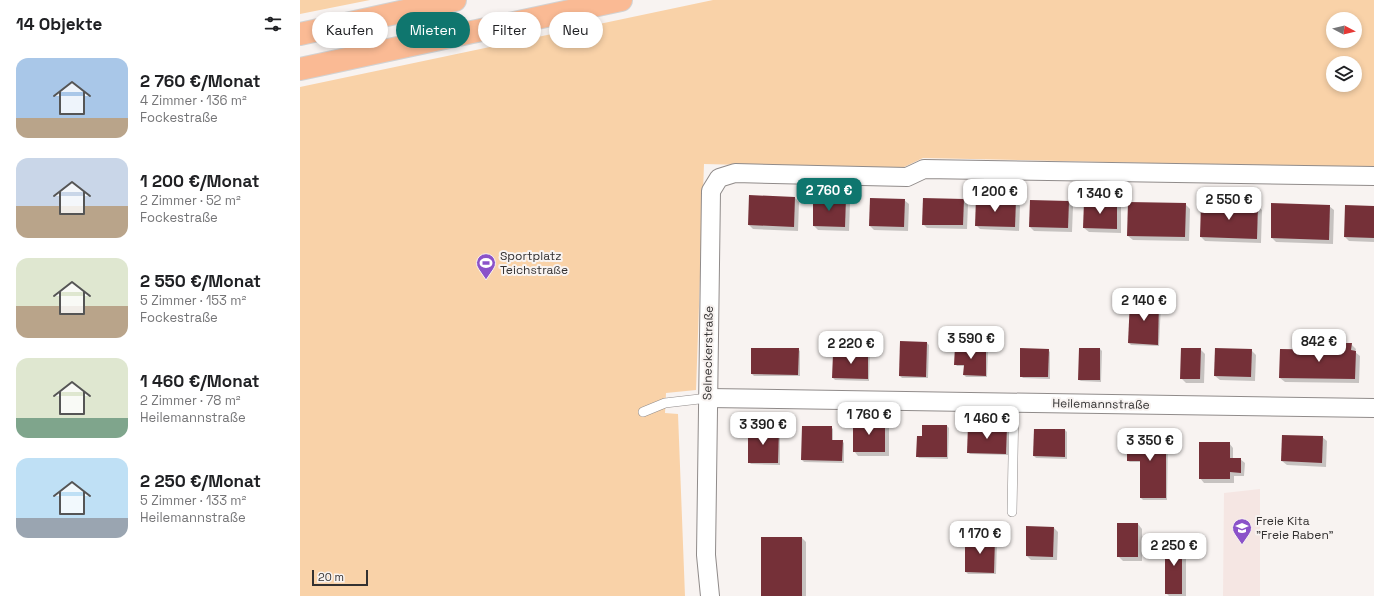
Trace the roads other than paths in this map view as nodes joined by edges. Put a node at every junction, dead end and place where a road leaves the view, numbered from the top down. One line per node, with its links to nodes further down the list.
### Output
1 (455, 0): 3 (highway)
2 (621, 0): 4 (highway)
3 (300, 34)
4 (300, 69)
5 (1374, 176): 6 (street, Selneckerstraße)
6 (708, 398): 7 (street, Heilemannstraße); 9 (lane); 11 (street, Selneckerstraße)
7 (1014, 403): 8 (street, Heilemannstraße); 10 (lane)
8 (1374, 408)
9 (643, 412)
10 (1012, 512)
11 (710, 596)

